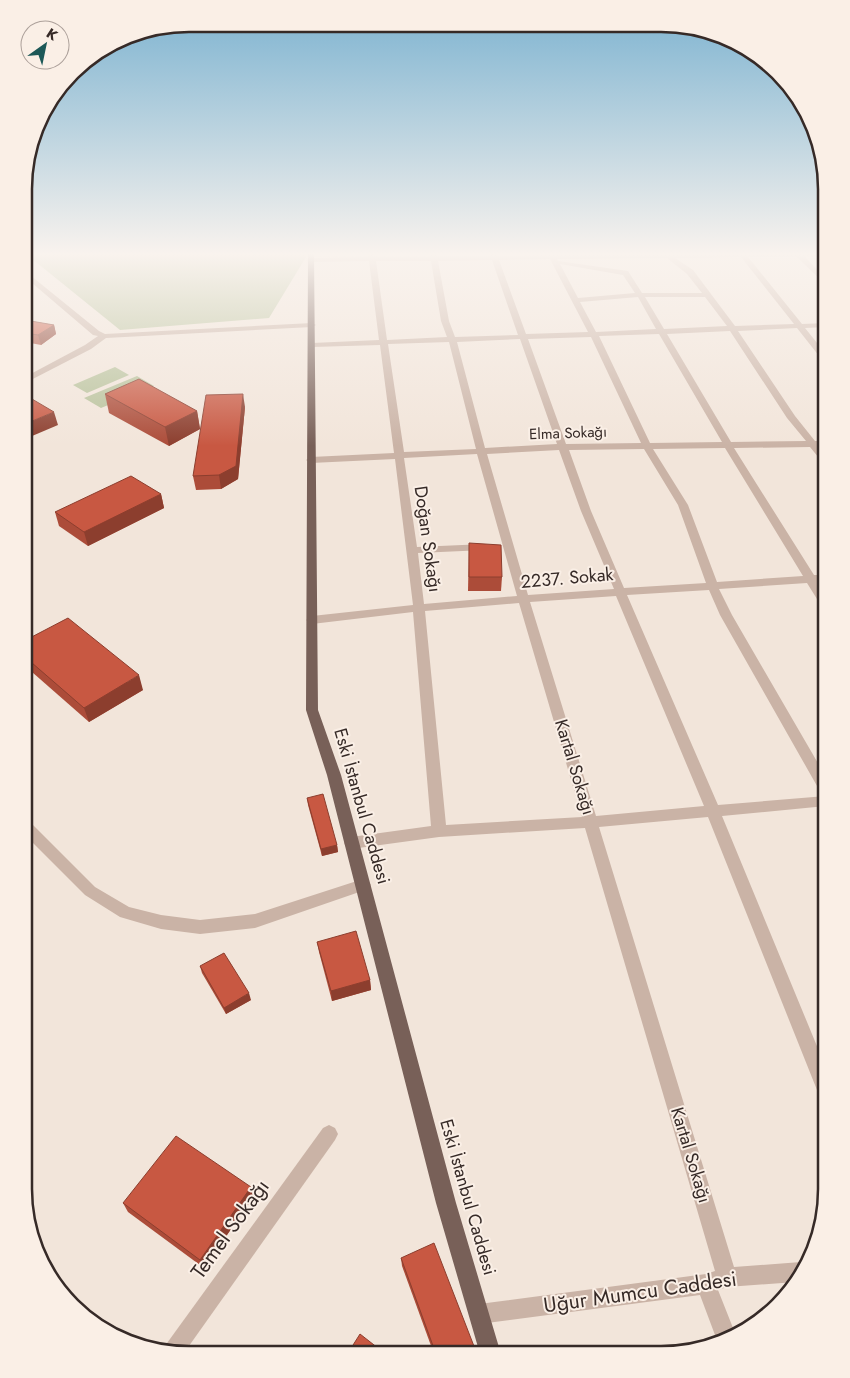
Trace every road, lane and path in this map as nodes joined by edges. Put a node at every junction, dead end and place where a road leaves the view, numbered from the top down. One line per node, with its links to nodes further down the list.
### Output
1 (80, 318): 16 (street)
2 (312, 318): 10 (main road, Eski İstanbul Caddesi)
3 (380, 318): 19 (street, Doğan Sokağı)
4 (445, 318): 18 (street, Kartal Sokağı)
5 (517, 318): 17 (street)
6 (585, 318): 15 (street)
7 (653, 318): 14 (street)
8 (725, 318): 13 (street)
9 (793, 318): 12 (street)
10 (312, 325): 16 (street); 20 (main road, Eski İstanbul Caddesi)
11 (818, 325): 12 (street)
12 (799, 326): 13 (street); 21 (street)
13 (732, 328): 14 (street); 24 (street)
14 (660, 330): 15 (street); 23 (street)
15 (593, 333): 17 (street); 26 (street)
16 (104, 336): 22 (street)
17 (523, 336): 18 (street); 27 (street)
18 (452, 339): 19 (street); 29 (street, Kartal Sokağı)
19 (383, 342): 20 (street); 30 (street, Doğan Sokağı)
20 (312, 345): 31 (main road, Eski İstanbul Caddesi)
21 (818, 349)
22 (32, 376)
23 (728, 444): 24 (street, Elma Sokağı); 26 (street, Elma Sokağı); 34 (street)
24 (812, 444): 25 (street, Elma Sokağı); 28 (street)
25 (818, 444)
26 (646, 445): 27 (street, Elma Sokağı); 36 (street)
27 (563, 447): 29 (street, Elma Sokağı); 38 (street)
28 (818, 451)
29 (482, 452): 30 (street, Elma Sokağı); 32 (street, Kartal Sokağı)
30 (399, 457): 31 (street, Elma Sokağı); 33 (street, Doğan Sokağı)
31 (311, 460): 41 (main road, Eski İstanbul Caddesi)
32 (508, 546): 33 (street); 39 (street, Kartal Sokağı)
33 (412, 550): 40 (street, Doğan Sokağı)
34 (810, 578): 35 (street, 2237. Sokak); 36 (street, 2237. Sokak); 37 (street)
35 (818, 578)
36 (712, 585): 38 (street, 2237. Sokak); 42 (street)
37 (818, 590)
38 (620, 591): 39 (street, 2237. Sokak); 44 (street)
39 (524, 599): 40 (street, 2237. Sokak); 45 (street, Kartal Sokağı)
40 (420, 608): 41 (street, 2237. Sokak); 46 (street, Doğan Sokağı)
41 (312, 620): 48 (main road, Eski İstanbul Caddesi)
42 (817, 774)
43 (817, 802): 44 (street)
44 (713, 811): 45 (street); 50 (street)
45 (591, 822): 46 (street); 53 (street, Kartal Sokağı)
46 (439, 831): 48 (street)
47 (32, 833): 49 (street)
48 (351, 844): 49 (main road, Eski İstanbul Caddesi)
49 (363, 885): 55 (main road, Eski İstanbul Caddesi)
50 (817, 1068)
51 (328, 1134): 57 (street, Temel Sokağı)
52 (792, 1273): 53 (street, Uğur Mumcu Caddesi)
53 (727, 1277): 54 (street, Uğur Mumcu Caddesi)
54 (706, 1284): 55 (street, Uğur Mumcu Caddesi); 56 (street)
55 (479, 1314): 58 (main road, Eski İstanbul Caddesi)
56 (724, 1332)
57 (177, 1345)
58 (488, 1346)

